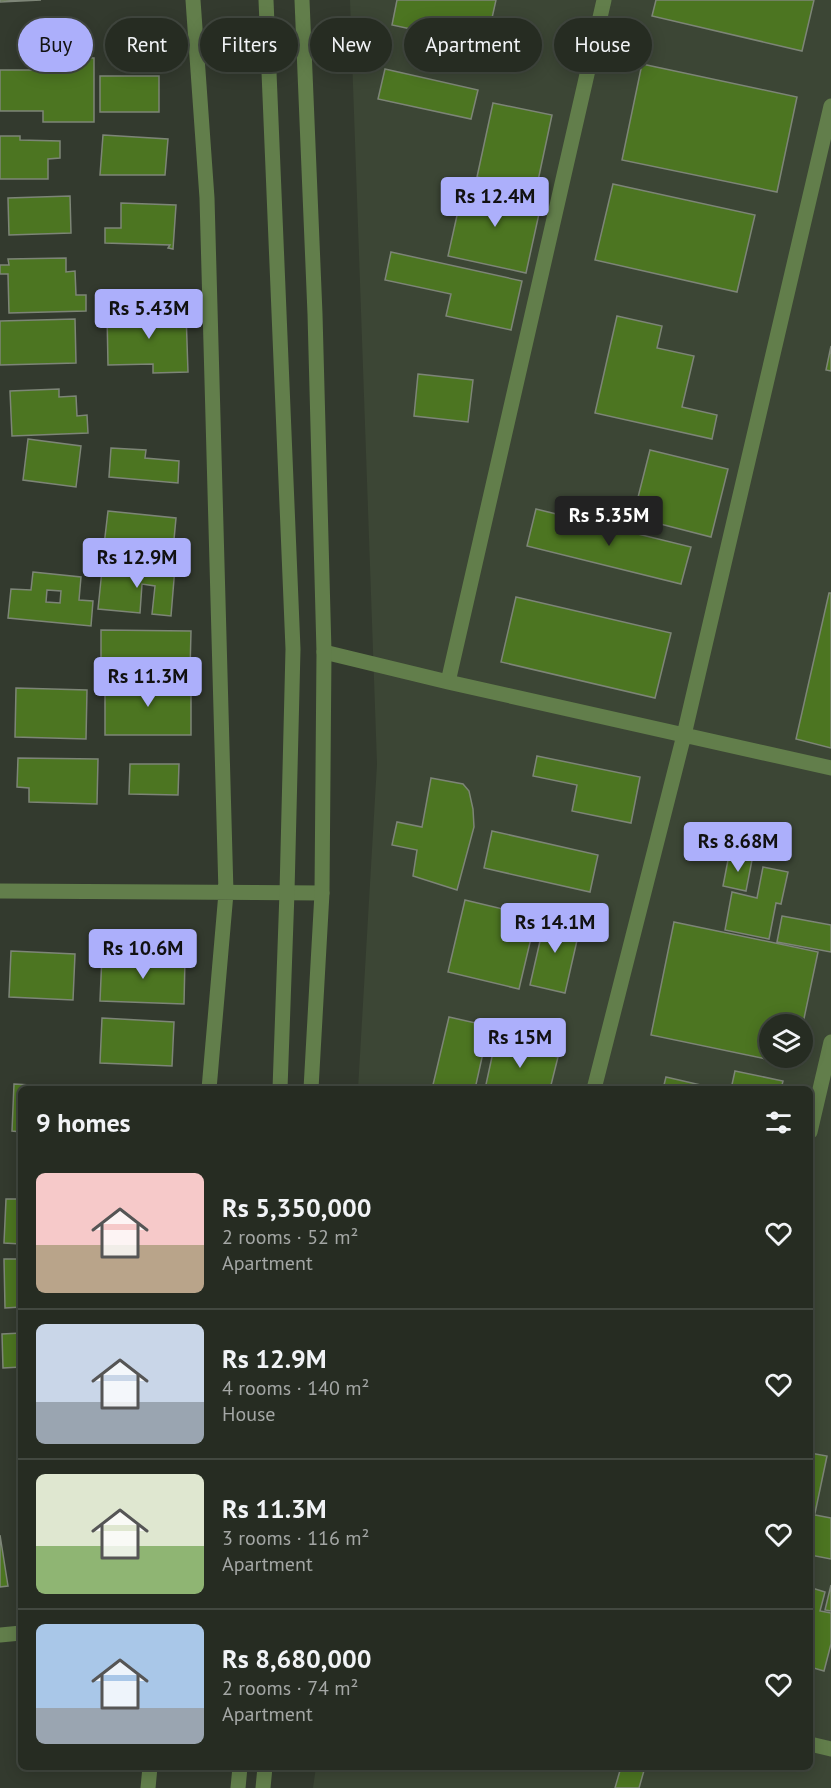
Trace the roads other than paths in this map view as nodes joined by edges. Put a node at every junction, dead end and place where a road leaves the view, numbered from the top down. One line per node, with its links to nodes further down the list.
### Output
1 (193, 0): 12 (street)
2 (266, 0): 11 (street)
3 (302, 0): 6 (street)
4 (604, 0): 7 (street)
5 (831, 106): 8 (street)
6 (324, 652): 7 (street); 13 (street)
7 (448, 682): 8 (street)
8 (684, 735): 9 (street); 18 (street)
9 (831, 768)
10 (0, 891): 12 (street)
11 (287, 892): 12 (street); 13 (street); 16 (street)
12 (226, 893): 15 (street)
13 (322, 893): 17 (street)
14 (831, 1042): 19 (street)
15 (209, 1086)
16 (280, 1086)
17 (311, 1086)
18 (595, 1086)
19 (813, 1119)
20 (18, 1633): 21 (street)
21 (0, 1635)
22 (813, 1745): 23 (street)
23 (831, 1749)
24 (150, 1770): 27 (street)
25 (240, 1770): 28 (street)
26 (265, 1770): 29 (street)
27 (148, 1788)
28 (238, 1788)
29 (263, 1788)

